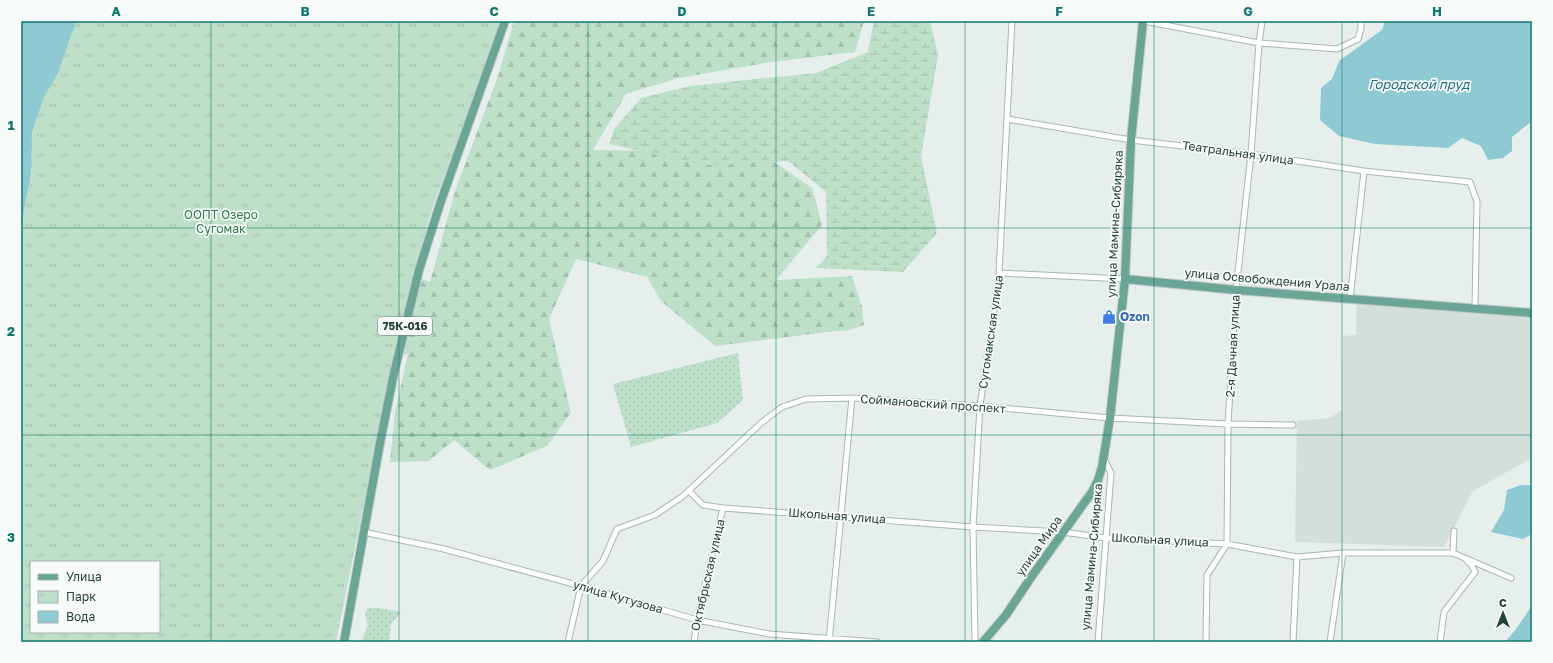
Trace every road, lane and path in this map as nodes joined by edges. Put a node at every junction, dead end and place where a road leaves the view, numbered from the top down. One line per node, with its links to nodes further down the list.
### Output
1 (505, 21): 28 (main road, 75К-016)
2 (1012, 21): 7 (street, Сугомакская улица)
3 (1143, 21): 6 (street); 8 (main road, улица Мамина-Сибиряка)
4 (1262, 21): 6 (street, 2-я Дачная улица)
5 (1361, 21): 6 (street)
6 (1259, 43): 9 (street, 2-я Дачная улица)
7 (1007, 119): 8 (street, Театральная улица); 11 (street, Сугомакская улица)
8 (1131, 140): 9 (street, Театральная улица); 12 (main road, улица Мамина-Сибиряка)
9 (1252, 154): 10 (street, Театральная улица); 13 (street, 2-я Дачная улица)
10 (1364, 172): 14 (street); 15 (street, Театральная улица)
11 (999, 273): 12 (street, улица Освобождения Урала); 18 (street, Сугомакская улица)
12 (1125, 279): 13 (main road, улица Освобождения Урала); 19 (main road, улица Мамина-Сибиряка)
13 (1236, 290): 14 (main road, улица Освобождения Урала); 20 (street, 2-я Дачная улица)
14 (1350, 299): 15 (main road, улица Освобождения Урала)
15 (1475, 308): 16 (main road, улица Освобождения Урала)
16 (1532, 313)
17 (852, 398): 18 (street, Соймановский проспект); 23 (street, Соймановский проспект); 25 (street)
18 (980, 406): 19 (street, Соймановский проспект); 26 (street, Сугомакская улица)
19 (1110, 418): 20 (street, Соймановский проспект); 22 (main road, улица Мамина-Сибиряка)
20 (1228, 424): 21 (street, Соймановский проспект); 31 (street, 2-я Дачная улица)
21 (1293, 425)
22 (1103, 458): 29 (main road, улица Мира); 30 (street, улица Мамина-Сибиряка)
23 (688, 491): 24 (street, Школьная улица); 36 (street, Соймановский проспект)
24 (723, 508): 25 (street, Школьная улица); 37 (street, Октябрьская улица)
25 (840, 516): 26 (street, Школьная улица); 38 (street)
26 (973, 527): 29 (street, Школьная улица); 43 (street, Сугомакская улица)
27 (1454, 531): 33 (street)
28 (363, 532): 36 (street, улица Кутузова); 39 (main road, 75К-016)
29 (1063, 532): 30 (street, Школьная улица); 44 (main road, улица Мира)
30 (1106, 538): 31 (street, Школьная улица); 45 (street, улица Мамина-Сибиряка)
31 (1227, 544): 34 (street, Школьная улица); 46 (street)
32 (1343, 553): 33 (street, Школьная улица); 34 (street, Школьная улица); 48 (street)
33 (1453, 553): 35 (street, Школьная улица); 49 (street)
34 (1297, 557): 47 (street)
35 (1512, 578)
36 (582, 586): 37 (street, улица Кутузова); 40 (street)
37 (697, 620): 38 (street, улица Кутузова); 41 (street, Октябрьская улица)
38 (829, 640): 42 (street, улица Кутузова)
39 (344, 642)
40 (568, 642)
41 (694, 642)
42 (877, 642)
43 (974, 642)
44 (983, 642)
45 (1098, 642)
46 (1206, 642)
47 (1293, 642)
48 (1330, 642)
49 (1440, 642)

